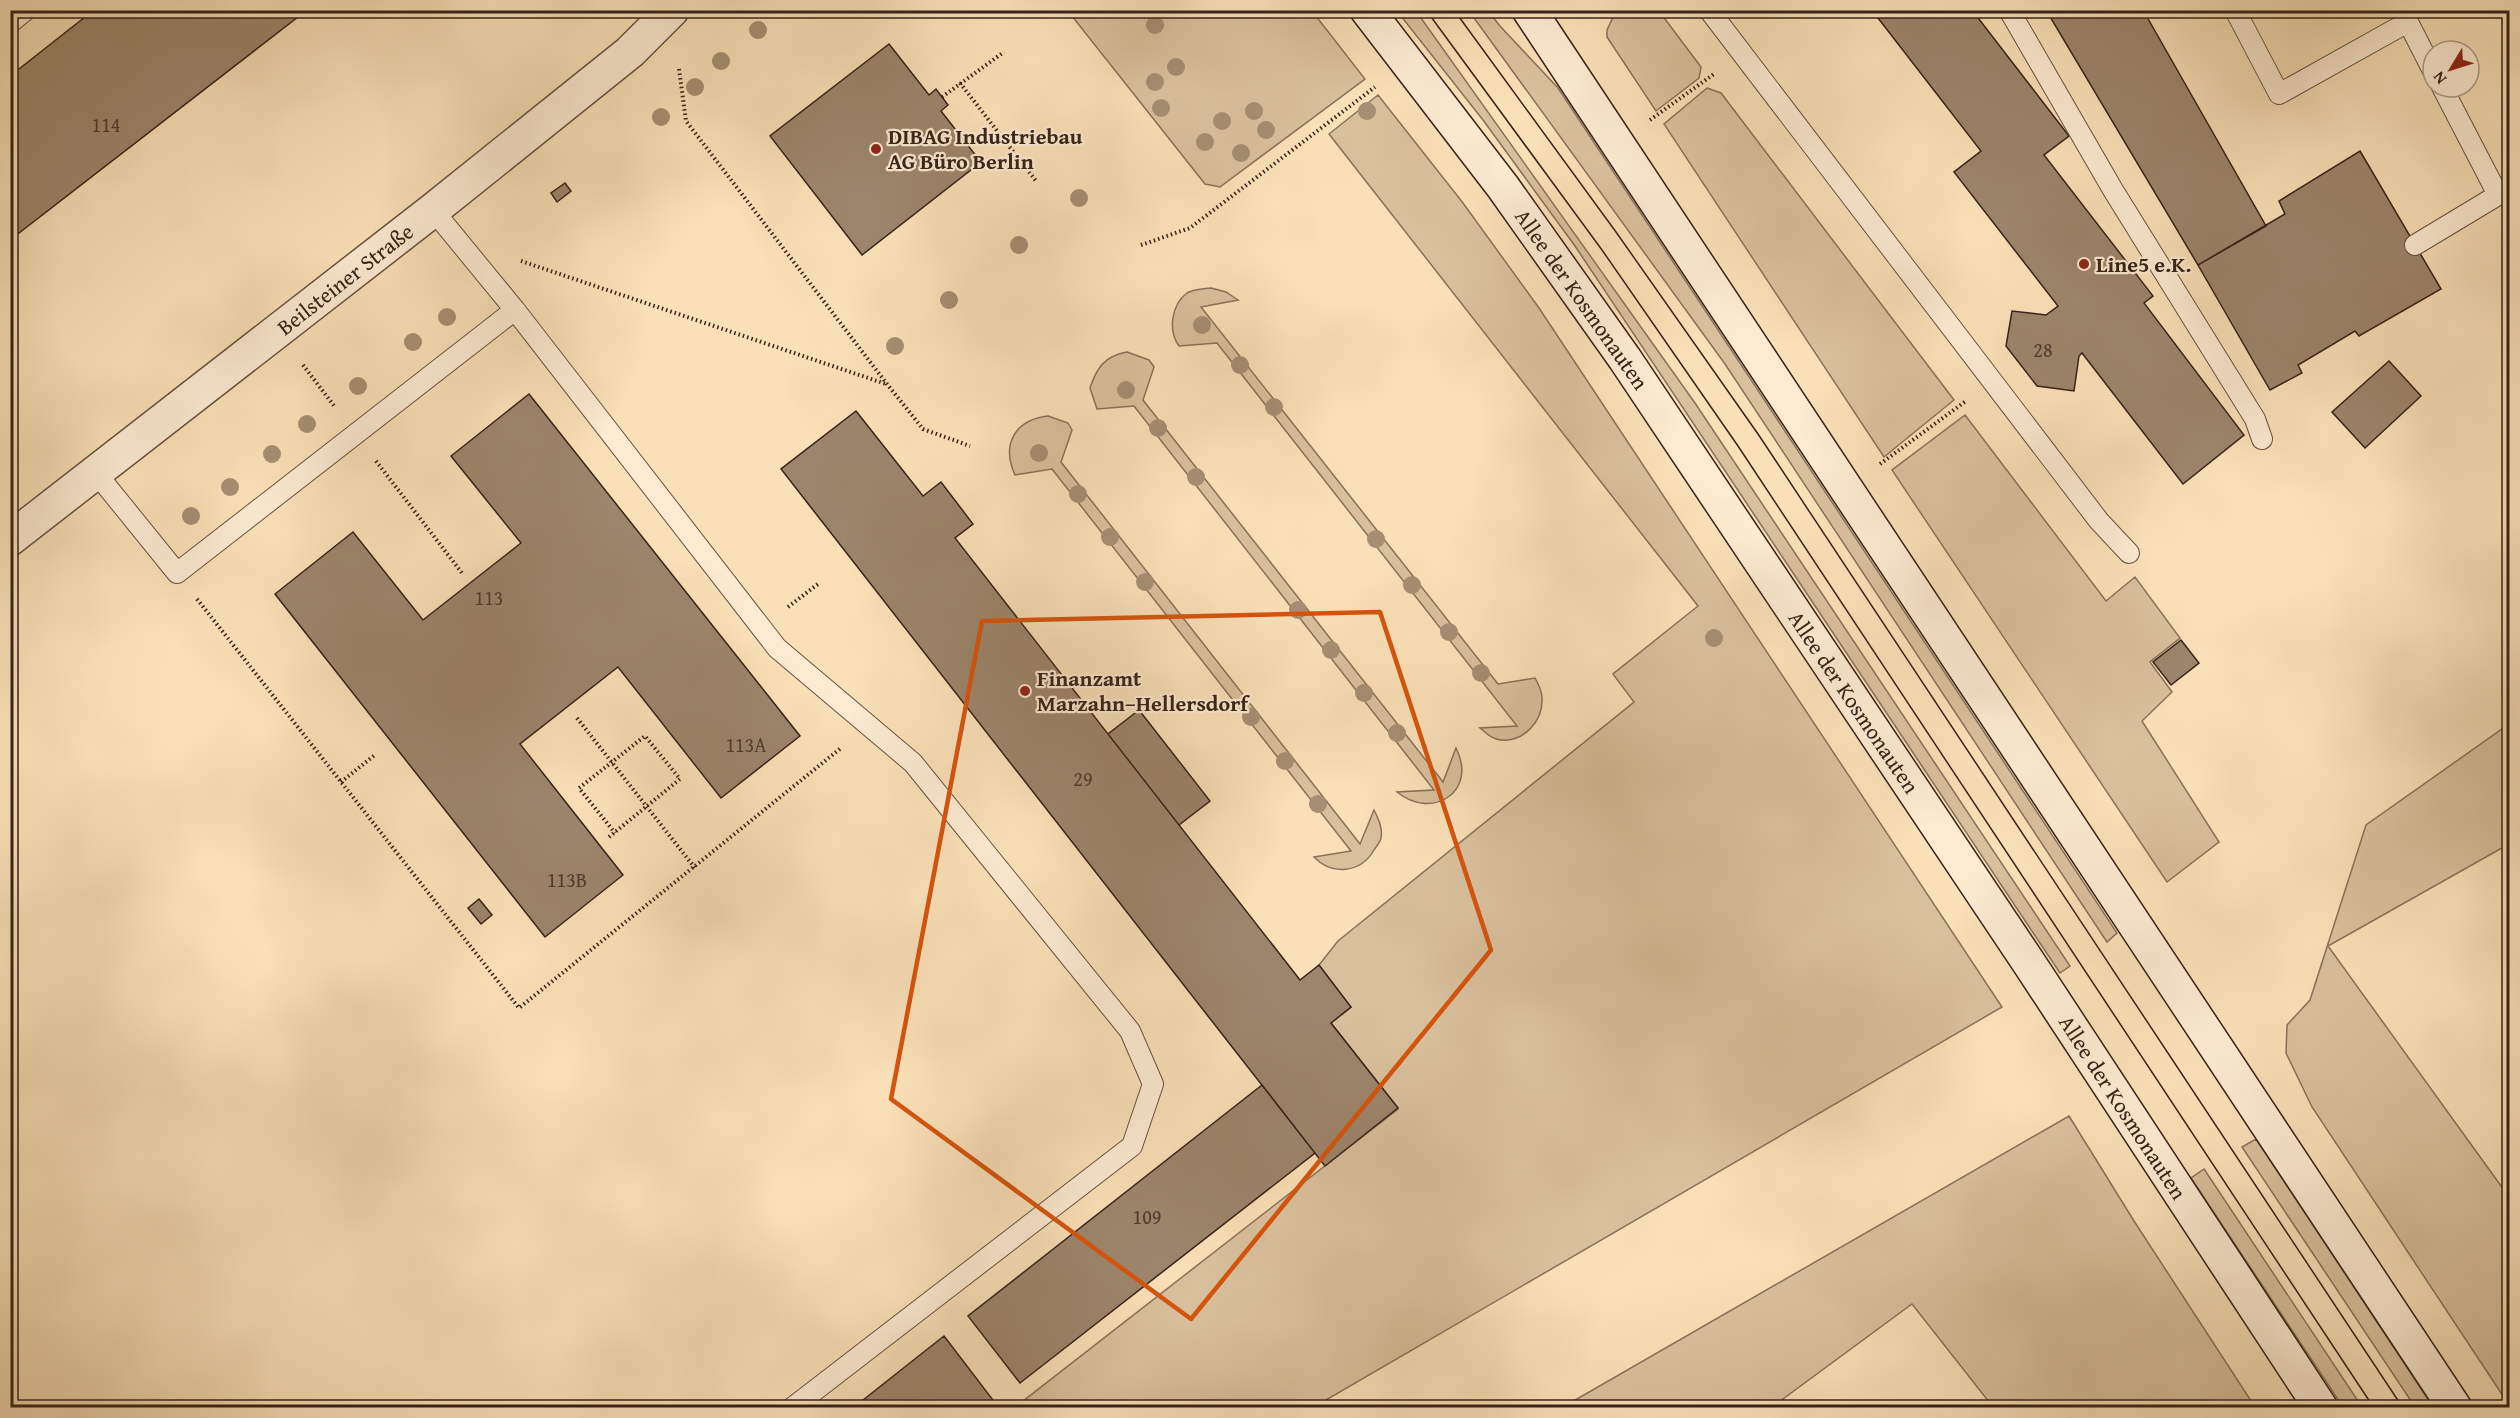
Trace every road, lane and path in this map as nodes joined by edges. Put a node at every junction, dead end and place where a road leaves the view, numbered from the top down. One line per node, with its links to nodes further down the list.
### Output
1 (26, 10): 8 (lane)
2 (672, 10): 19 (main road, Beilsteiner Straße)
3 (1367, 10): 46 (main road, Allee der Kosmonauten)
4 (1709, 10): 33 (lane)
5 (2009, 10): 28 (lane)
6 (2235, 10): 9 (lane)
7 (1540, 14): 47 (main road)
8 (10, 23)
9 (2421, 47)
10 (1004, 52): 13 (path)
11 (679, 69): 25 (path)
12 (1382, 82): 20 (path)
13 (960, 83): 15 (path); 18 (path)
14 (1698, 86): 17 (path)
15 (942, 97)
16 (2448, 99): 21 (lane)
17 (1647, 121)
18 (1036, 181)
19 (433, 210): 23 (lane); 31 (main road, Beilsteiner Straße)
20 (1141, 245)
21 (2415, 245)
22 (514, 259): 25 (path)
23 (515, 310): 27 (lane); 37 (lane)
24 (303, 365): 27 (path)
25 (886, 384): 29 (path)
26 (1943, 420): 30 (path)
27 (355, 434): 34 (lane); 35 (path)
28 (2262, 439)
29 (970, 446)
30 (1877, 466)
31 (96, 473): 32 (main road, Beilsteiner Straße); 34 (lane)
32 (10, 539)
33 (2129, 554)
34 (177, 573): 40 (path)
35 (462, 573)
36 (577, 718): 39 (path)
37 (869, 724): 44 (path); 45 (lane)
38 (376, 754): 40 (path)
39 (612, 762): 41 (path); 41 (path); 42 (path)
40 (341, 782): 44 (path)
41 (647, 807): 42 (path); 44 (path)
42 (615, 833): 43 (path)
43 (609, 837)
44 (695, 868)
45 (792, 1407)
46 (2321, 1407)
47 (2454, 1407)

